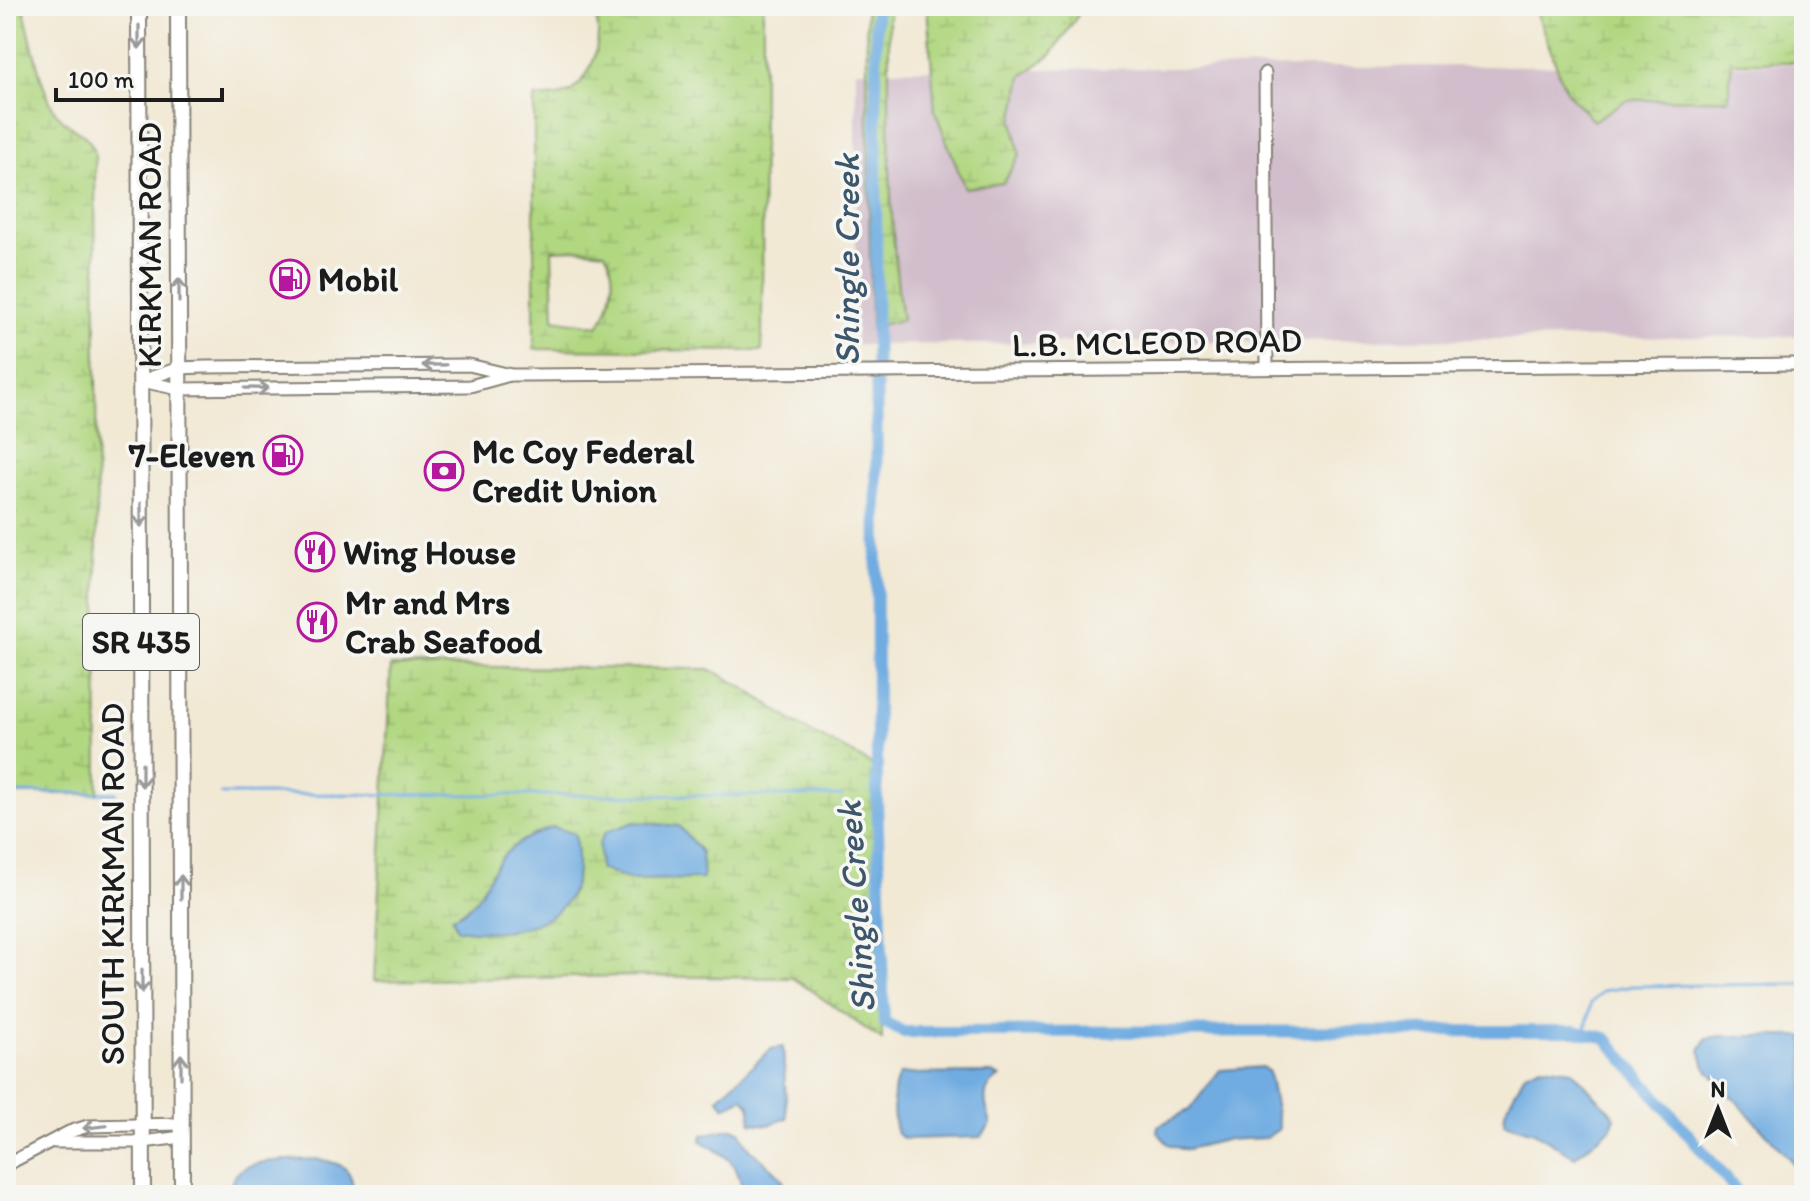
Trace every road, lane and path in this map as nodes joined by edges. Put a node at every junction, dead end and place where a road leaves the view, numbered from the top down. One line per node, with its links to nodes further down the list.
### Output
1 (139, 6): 8 (main road, KIRKMAN ROAD / SR 435, one-way to 8)
2 (178, 6): 5 (main road, KIRKMAN ROAD / SR 435, one-way to 2)
3 (1265, 73): 6 (street)
4 (1804, 364): 6 (street, L.B. MCLEOD ROAD)
5 (179, 368): 7 (street, L.B. MCLEOD ROAD, one-way to 5); 8 (street, L.B. MCLEOD ROAD); 9 (main road, KIRKMAN ROAD / SR 435)
6 (1267, 368): 7 (street, L.B. MCLEOD ROAD)
7 (511, 375): 9 (street, L.B. MCLEOD ROAD, one-way to 7)
8 (141, 381): 9 (street, L.B. MCLEOD ROAD); 10 (main road, SOUTH KIRKMAN ROAD / SR 435, one-way to 10)
9 (179, 389): 11 (main road, SOUTH KIRKMAN ROAD / SR 435, one-way to 9)
10 (143, 1124): 11 (street); 12 (street, one-way to 12); 13 (main road, SOUTH KIRKMAN ROAD / SR 435)
11 (182, 1131): 13 (street); 16 (main road, SOUTH KIRKMAN ROAD / SR 435)
12 (51, 1142): 13 (street); 14 (street)
13 (143, 1142): 15 (main road, SOUTH KIRKMAN ROAD / SR 435)
14 (6, 1165)
15 (143, 1195)
16 (182, 1195)

